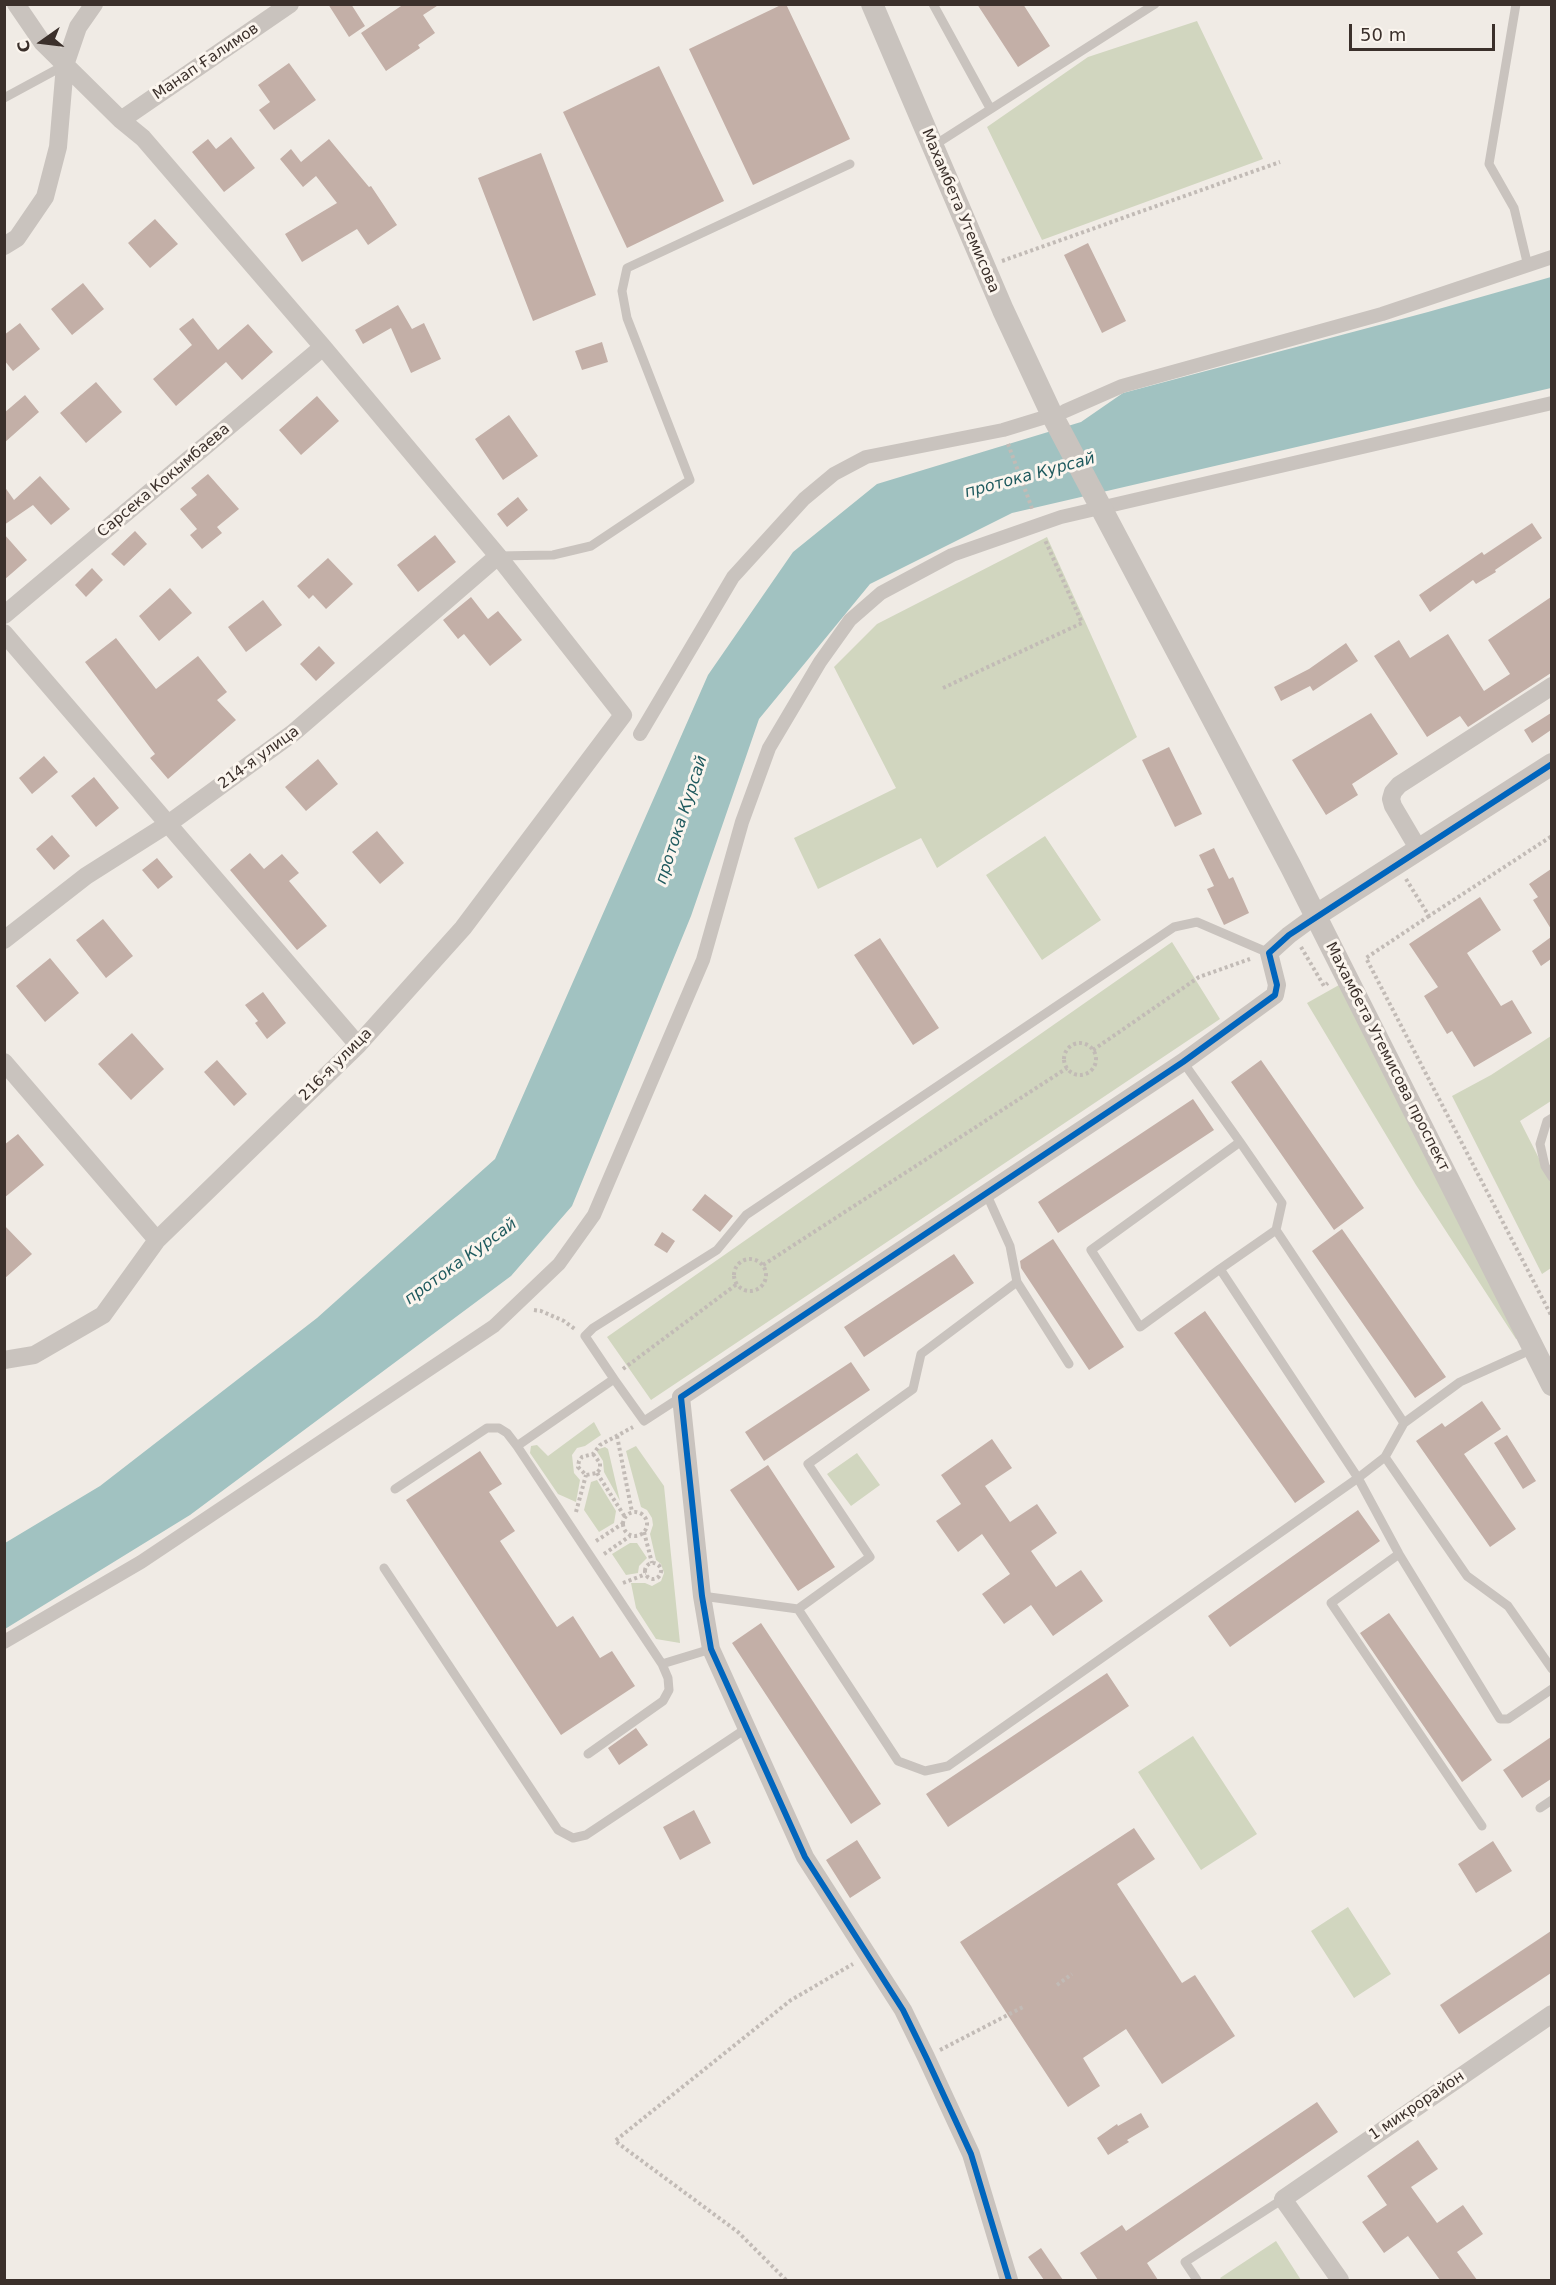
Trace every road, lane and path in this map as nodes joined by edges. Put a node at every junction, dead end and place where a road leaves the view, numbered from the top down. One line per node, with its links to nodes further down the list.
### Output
1 (9, 4): 9 (street)
2 (16, 4): 10 (street)
3 (94, 4): 10 (street)
4 (290, 4): 13 (street, Манап Ғалимов)
5 (872, 4): 14 (street, Махамбета Утемисова)
6 (933, 4): 12 (lane)
7 (1155, 4): 12 (lane)
8 (1516, 4): 19 (lane)
9 (4, 7)
10 (65, 65): 11 (lane); 13 (street); 17 (street)
11 (4, 98)
12 (990, 108): 14 (lane)
13 (121, 120): 21 (street)
14 (933, 146): 20 (street, Махамбета Утемисова)
15 (1280, 162): 20 (path)
16 (850, 164): 27 (lane)
17 (4, 246)
18 (1551, 257): 19 (street)
19 (1528, 266): 23 (street)
20 (985, 268): 23 (street, Махамбета Утемисова)
21 (323, 347): 27 (street); 28 (street, Сарсека Кокымбаева)
22 (1551, 403): 25 (street)
23 (1058, 413): 25 (street, Махамбета Утемисова); 32 (street)
24 (1007, 441): 26 (path)
25 (1100, 508): 26 (street); 38 (street, Махамбета Утемисова проспект)
26 (1038, 524): 31 (path); 57 (street)
27 (498, 556): 34 (street, 214-я улица); 42 (street, 216-я улица)
28 (4, 615)
29 (4, 633): 34 (street)
30 (1551, 686): 36 (street)
31 (943, 688)
32 (640, 734)
33 (1551, 764): 36 (street)
34 (168, 824): 40 (street, 214-я улица); 42 (street)
35 (1551, 836): 39 (path)
36 (1419, 850): 37 (street)
37 (1396, 864): 38 (street); 39 (path)
38 (1315, 916): 41 (street); 60 (street, Махамбета Утемисова проспект)
39 (1429, 916): 58 (path)
40 (4, 940)
41 (1269, 953): 43 (path); 45 (street); 59 (lane)
42 (358, 1045): 52 (street, 216-я улица)
43 (1093, 1050): 46 (path); 46 (path)
44 (4, 1062): 52 (street)
45 (1183, 1062): 48 (lane); 50 (street)
46 (1067, 1068): 53 (path)
47 (1551, 1118): 49 (lane)
48 (1240, 1142): 51 (lane); 54 (lane)
49 (1551, 1177)
50 (986, 1193): 55 (lane); 65 (street)
51 (1276, 1230): 54 (lane); 67 (lane)
52 (156, 1240): 61 (street, 216-я улица)
53 (763, 1265): 56 (path); 56 (path)
54 (1220, 1269): 74 (lane)
55 (1017, 1282): 62 (lane); 90 (lane)
56 (737, 1284): 63 (path)
57 (513, 1308): 59 (path); 91 (street)
58 (1551, 1317)
59 (585, 1336): 63 (lane)
60 (1533, 1349): 64 (street, Махамбета Утемисова проспект); 67 (lane)
61 (4, 1360)
62 (1069, 1364)
63 (614, 1379): 66 (lane); 69 (lane)
64 (1551, 1385)
65 (681, 1397): 66 (lane); 89 (street)
66 (644, 1421): 68 (path)
67 (1404, 1424): 71 (lane)
68 (617, 1436): 70 (path); 76 (path)
69 (517, 1446): 75 (lane); 79 (lane)
70 (593, 1454): 72 (path); 73 (path)
71 (1385, 1457): 74 (lane); 94 (lane)
72 (597, 1473): 73 (path); 77 (path)
73 (586, 1475): 79 (path)
74 (1358, 1478): 83 (lane); 90 (lane)
75 (394, 1489)
76 (632, 1512): 77 (path); 80 (path)
77 (625, 1517): 78 (path)
78 (622, 1524): 81 (path); 82 (path)
79 (572, 1529): 82 (lane)
80 (644, 1532): 81 (path); 85 (path)
81 (630, 1536): 84 (path)
82 (585, 1548): 84 (lane)
83 (1399, 1554): 95 (lane); 100 (lane)
84 (593, 1561): 88 (lane)
85 (652, 1563): 87 (path); 87 (path)
86 (384, 1568): 96 (lane)
87 (646, 1575): 88 (path)
88 (611, 1588): 93 (lane)
89 (702, 1596): 90 (lane); 92 (street)
90 (798, 1609)
91 (4, 1642)
92 (711, 1649): 93 (lane); 96 (street)
93 (662, 1664): 97 (lane)
94 (1551, 1670)
95 (1551, 1689)
96 (747, 1728): 101 (street)
97 (588, 1754)
98 (1551, 1800): 99 (lane)
99 (1540, 1808)
100 (1482, 1826)
101 (868, 1955): 106 (street); 108 (path)
102 (1072, 1974): 103 (path)
103 (1057, 1985)
104 (1025, 2006): 106 (path)
105 (1551, 2014): 107 (street, 1 микрорайон)
106 (926, 2057): 109 (street)
107 (1283, 2199): 110 (lane); 111 (street)
108 (786, 2280)
109 (1009, 2280)
110 (1197, 2280)
111 (1340, 2280)

